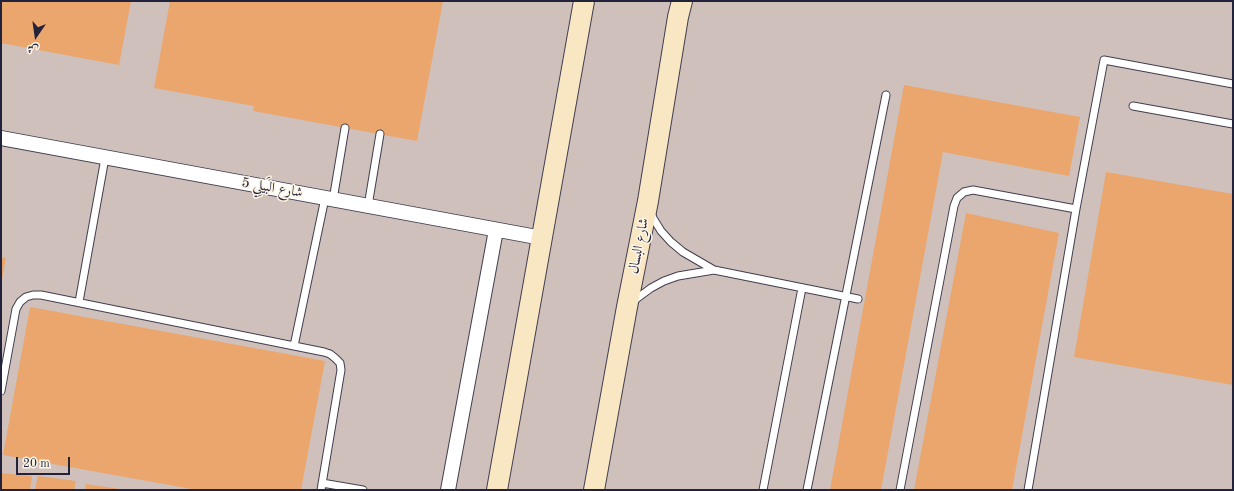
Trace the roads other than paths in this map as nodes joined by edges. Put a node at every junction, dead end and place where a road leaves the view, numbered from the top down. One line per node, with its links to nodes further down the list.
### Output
1 (584, 1): 16 (street)
2 (682, 1): 12 (street, شارع البسال)
3 (1233, 84): 14 (lane)
4 (886, 95): 19 (lane)
5 (1133, 106): 6 (lane)
6 (1233, 124)
7 (345, 128): 11 (lane)
8 (380, 134): 13 (lane)
9 (1, 138): 10 (street, شارع البَيلِي 5)
10 (105, 158): 11 (street, شارع البَيلِي 5); 21 (lane)
11 (329, 199): 13 (street, شارع البَيلِي 5); 23 (lane)
12 (648, 201): 17 (lane); 22 (street, شارع البسال)
13 (368, 206): 15 (street, شارع البَيلِي 5)
14 (1076, 209): 32 (lane); 33 (lane)
15 (496, 230): 16 (street, شارع البَيلِي 5); 27 (street)
16 (542, 238): 28 (street)
17 (714, 270): 18 (lane); 22 (lane)
18 (802, 288): 19 (lane); 30 (lane)
19 (846, 297): 20 (lane); 31 (lane)
20 (858, 299)
21 (79, 302): 23 (lane); 24 (lane)
22 (627, 307): 29 (street, شارع البسال)
23 (294, 346): 25 (lane)
24 (1, 391)
25 (321, 487): 26 (lane)
26 (363, 490)
27 (448, 490)
28 (497, 490)
29 (594, 490)
30 (763, 490)
31 (807, 490)
32 (900, 490)
33 (1028, 490)

